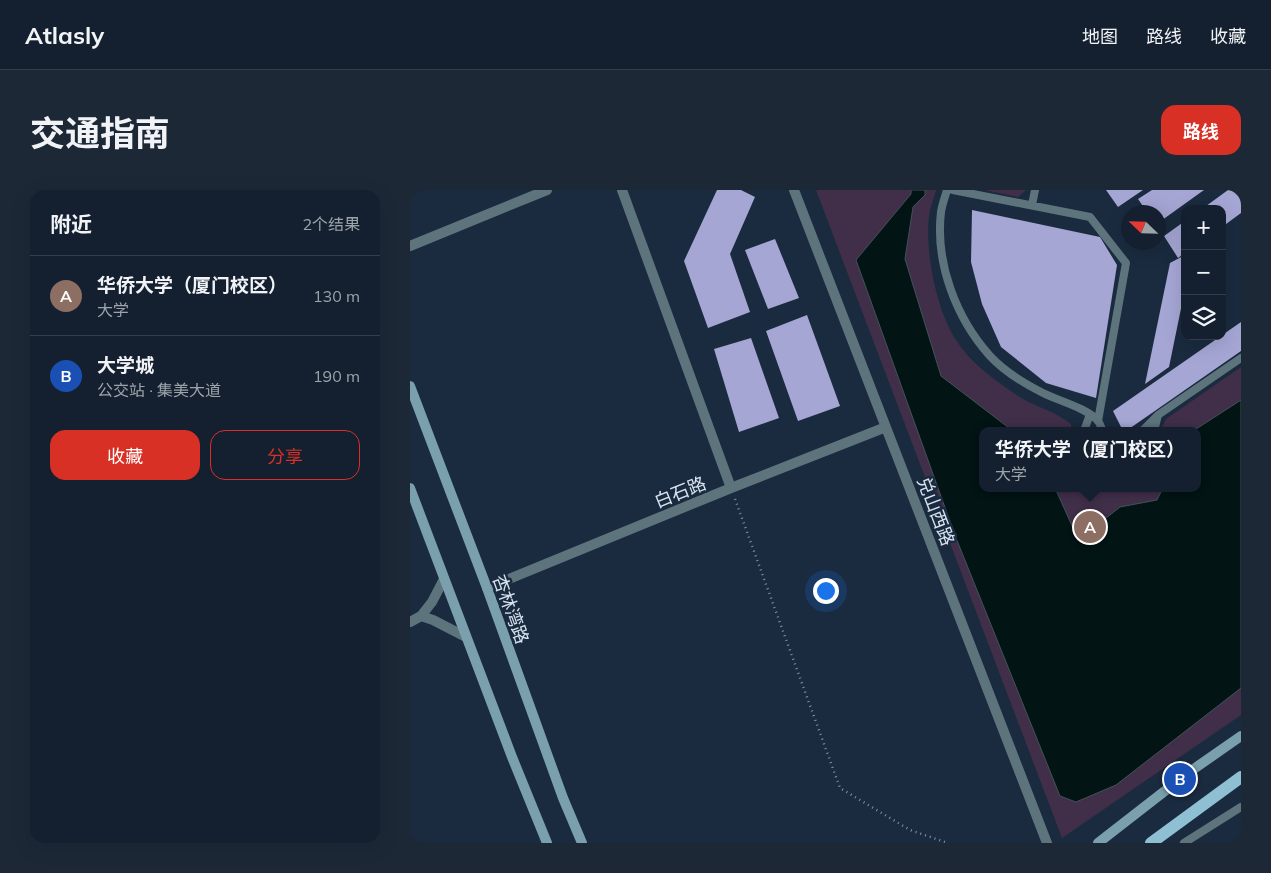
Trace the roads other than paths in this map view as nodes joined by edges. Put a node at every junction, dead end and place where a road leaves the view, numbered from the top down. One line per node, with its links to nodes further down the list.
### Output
1 (547, 190): 8 (street)
2 (622, 190): 20 (street)
3 (794, 190): 14 (street, 兑山西路)
4 (947, 190): 11 (lane)
5 (953, 190): 7 (lane)
6 (1035, 190): 7 (lane)
7 (1032, 205): 13 (lane)
8 (410, 246)
9 (1241, 358): 12 (lane)
10 (410, 386): 22 (main road, 杏林湾路)
11 (1090, 414): 13 (lane); 15 (lane)
12 (1158, 415): 17 (lane); 18 (lane)
13 (1098, 421): 16 (lane)
14 (886, 427): 20 (street, 白石路); 32 (street, 兑山西路)
15 (1085, 427)
16 (1101, 427)
17 (1146, 427)
18 (1155, 427)
19 (410, 488): 21 (main road)
20 (731, 488): 22 (street, 白石路)
21 (444, 579): 23 (street); 25 (main road)
22 (487, 588): 31 (main road, 杏林湾路)
23 (420, 616): 24 (street); 25 (street)
24 (410, 622)
25 (466, 637): 30 (main road)
26 (1241, 736): 33 (main road)
27 (1241, 777): 29 (main road)
28 (1241, 807): 35 (lane)
29 (1156, 839): 34 (main road)
30 (547, 843)
31 (582, 843)
32 (1047, 843)
33 (1098, 843)
34 (1142, 843)
35 (1184, 843)

